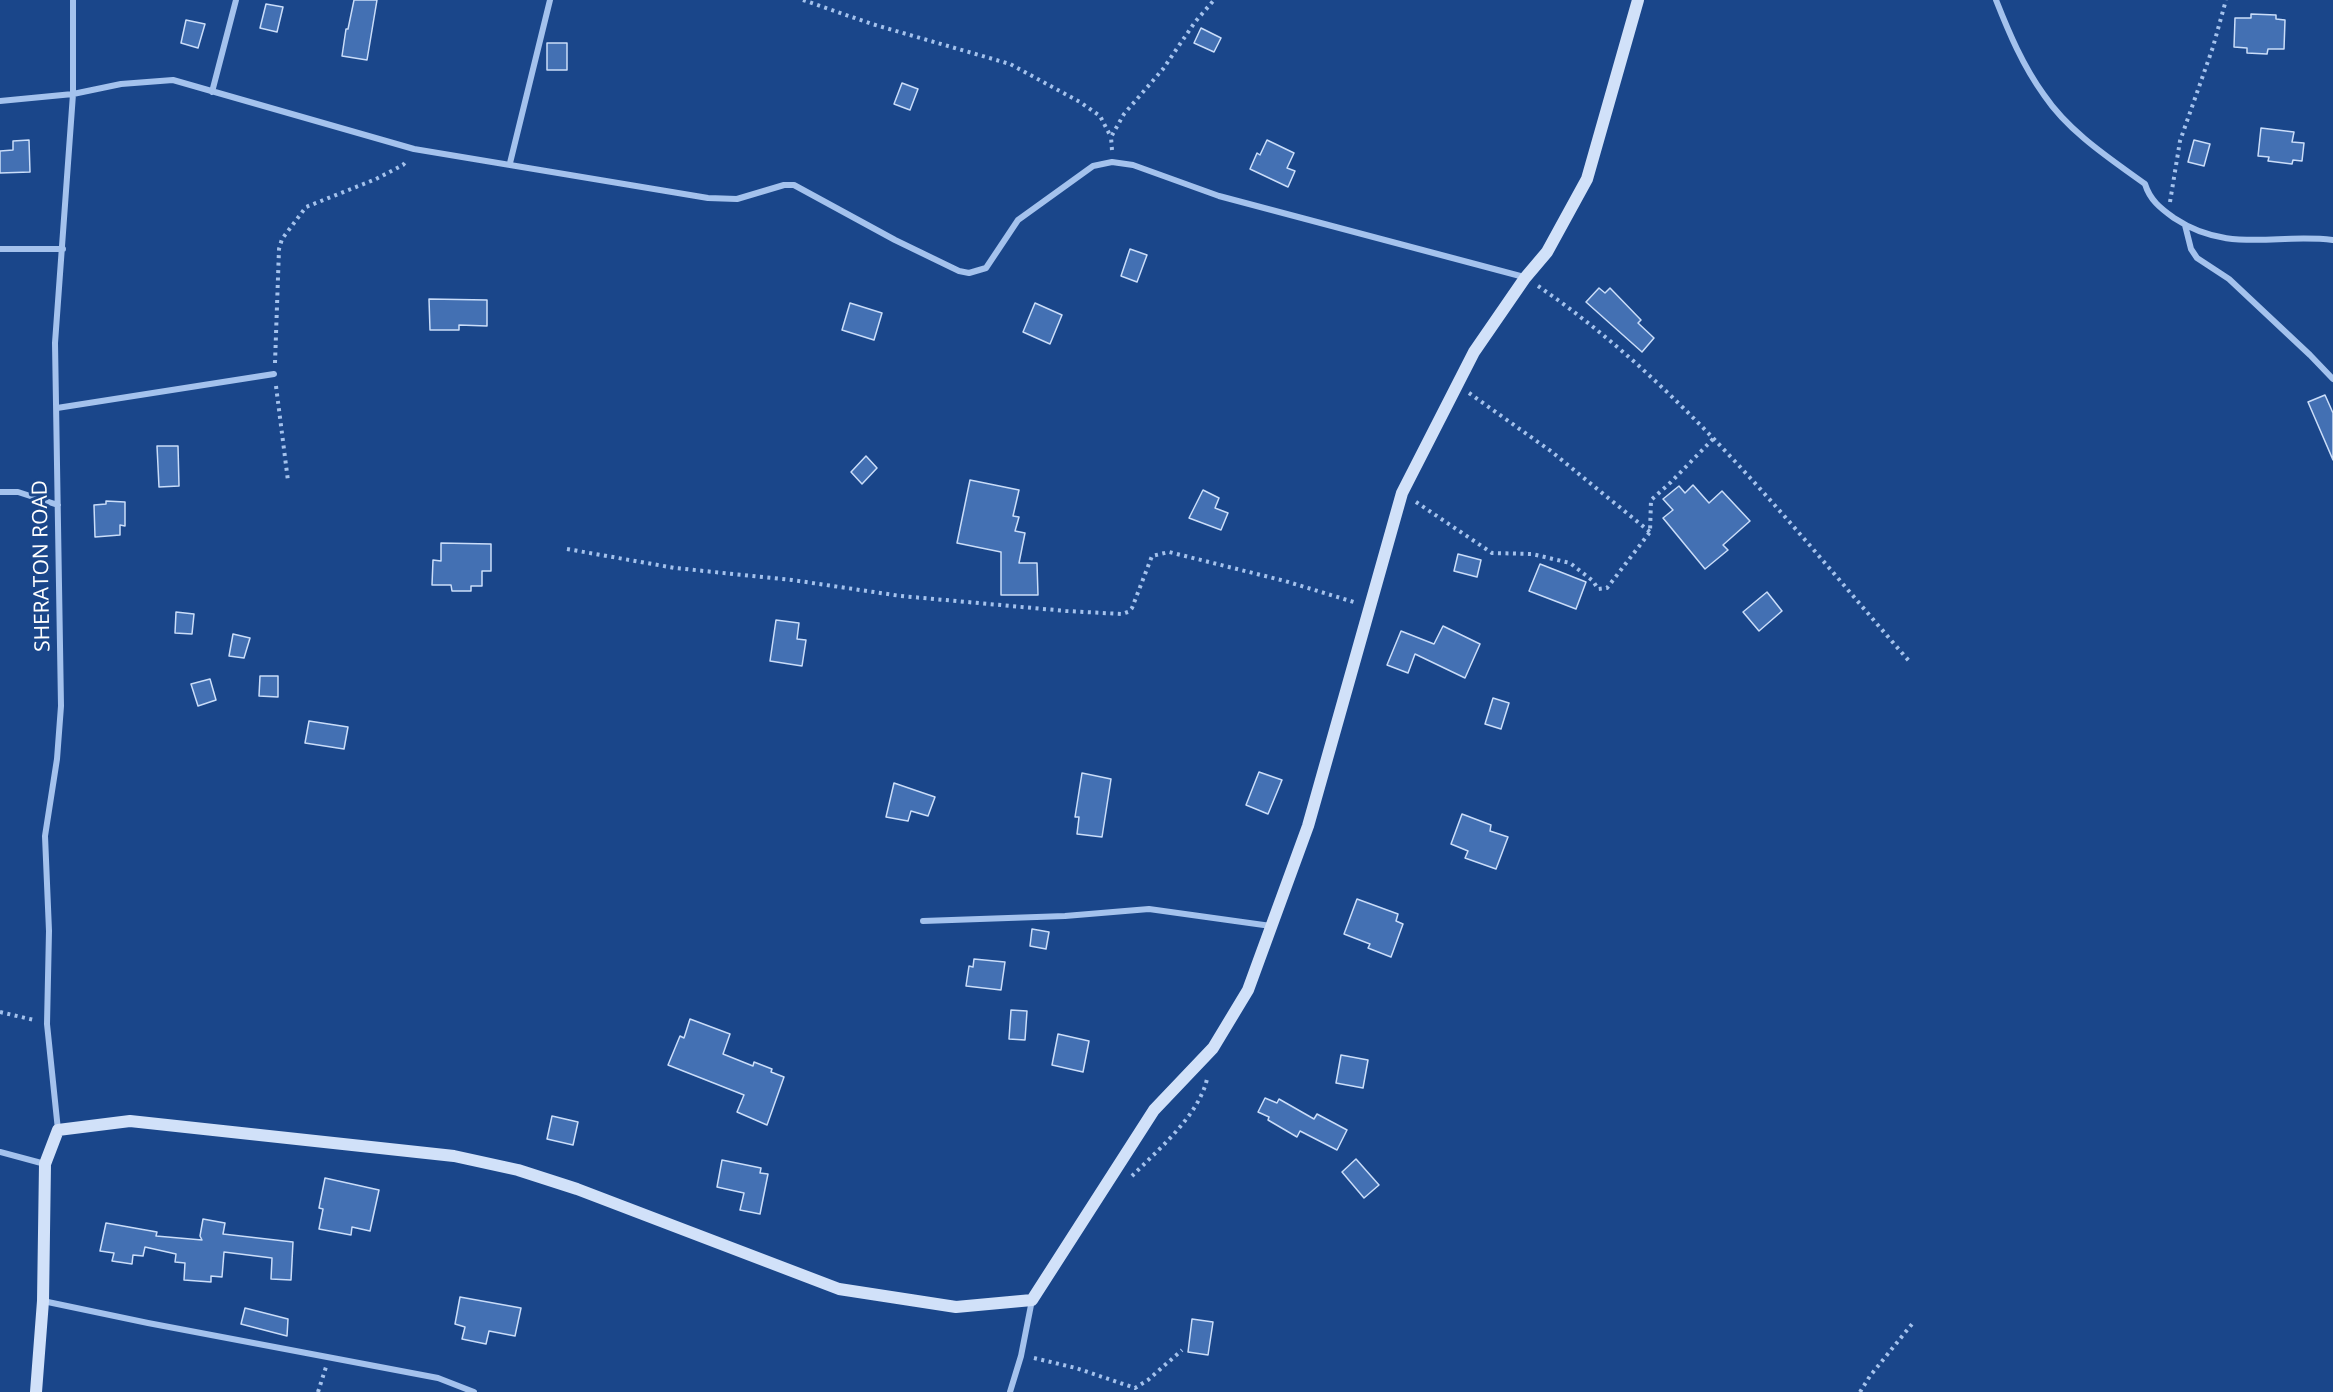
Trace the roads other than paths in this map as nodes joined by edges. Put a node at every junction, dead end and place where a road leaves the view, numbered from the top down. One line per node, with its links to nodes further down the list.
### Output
1 (73, 0): 7 (street, SHERATON ROAD)
2 (236, 0): 6 (street)
3 (550, 0): 9 (street)
4 (1638, 0): 14 (street)
5 (1996, 0): 10 (street)
6 (212, 92): 7 (street); 9 (street)
7 (73, 94): 8 (street); 13 (street, SHERATON ROAD)
8 (0, 101)
9 (510, 163): 14 (street)
10 (2184, 225): 11 (street); 16 (street)
11 (2333, 240)
12 (0, 249): 13 (street)
13 (63, 249): 17 (street, SHERATON ROAD)
14 (1525, 278): 21 (street)
15 (274, 374): 17 (street)
16 (2333, 379)
17 (57, 408): 19 (street, SHERATON ROAD)
18 (0, 492): 19 (street)
19 (58, 505): 22 (street, SHERATON ROAD)
20 (922, 921): 21 (street)
21 (1271, 926): 26 (street)
22 (58, 1130): 24 (street); 26 (street)
23 (0, 1152): 24 (street)
24 (45, 1164): 25 (street)
25 (43, 1300): 27 (street); 28 (street)
26 (1032, 1300): 29 (street)
27 (36, 1392)
28 (474, 1392)
29 (1010, 1392)

